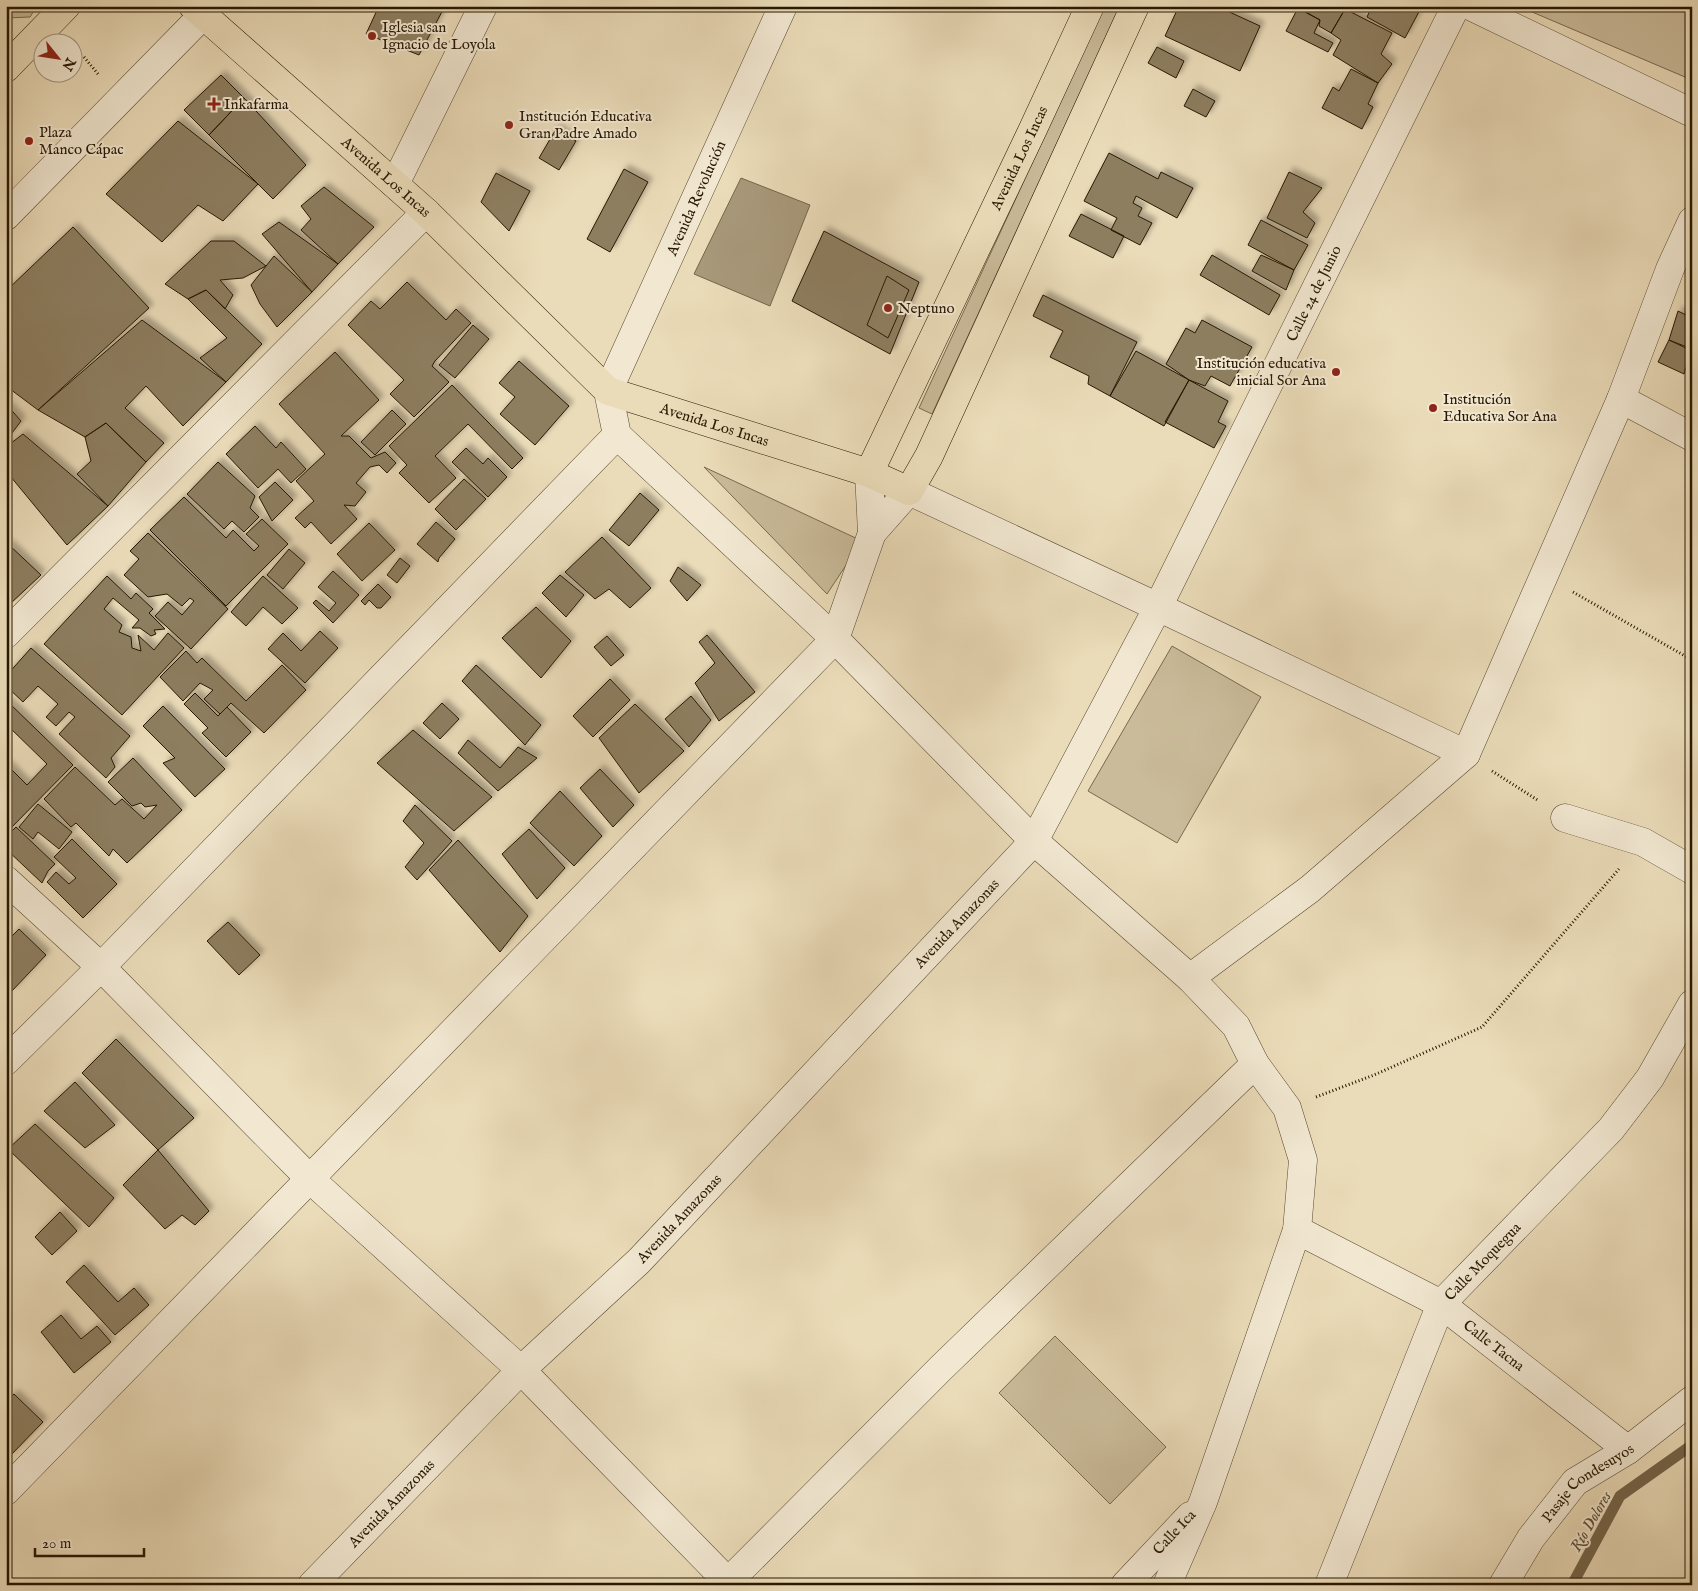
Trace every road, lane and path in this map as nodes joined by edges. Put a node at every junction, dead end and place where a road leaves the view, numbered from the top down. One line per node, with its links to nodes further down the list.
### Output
1 (66, 6): 10 (main road)
2 (483, 6): 13 (street)
3 (783, 6): 17 (street, Avenida Revolución)
4 (1090, 6): 21 (main road, Avenida Los Incas)
5 (1135, 6): 22 (main road)
6 (1456, 6): 25 (street, Calle 24 de Junio)
7 (1470, 6): 12 (street)
8 (202, 9): 13 (main road, Avenida Los Incas); 15 (street)
9 (84, 57): 11 (path)
10 (6, 68)
11 (101, 77)
12 (1692, 113)
13 (395, 184): 14 (main road, Avenida Los Incas)
14 (426, 212): 17 (main road, Avenida Los Incas); 26 (street)
15 (6, 216)
16 (1692, 221): 18 (street)
17 (608, 390): 19 (street); 21 (main road, Avenida Los Incas)
18 (1621, 399): 20 (street); 24 (street)
19 (618, 435): 27 (street); 35 (street)
20 (1692, 437)
21 (869, 473): 22 (main road); 23 (street)
22 (909, 491): 23 (street); 25 (street)
23 (872, 533): 27 (street)
24 (1544, 575): 28 (path); 29 (street)
25 (1158, 607): 29 (street); 31 (street, Calle 24 de Junio)
26 (6, 634)
27 (835, 639): 31 (street); 41 (street)
28 (1692, 660)
29 (1466, 754): 30 (path); 36 (street)
30 (1565, 818): 32 (street)
31 (1034, 841): 36 (street); 44 (street, Avenida Amazonas)
32 (1643, 842): 33 (street); 40 (path)
33 (1692, 870)
34 (6, 880): 35 (street)
35 (101, 967): 38 (street); 41 (street)
36 (1190, 978): 39 (street)
37 (1692, 1004): 43 (street, Calle Moquegua)
38 (6, 1061)
39 (1255, 1064): 40 (street); 49 (street)
40 (1287, 1108): 42 (street)
41 (310, 1179): 44 (street); 47 (street)
42 (1297, 1230): 43 (street, Calle Tacna); 48 (street)
43 (1441, 1304): 46 (street, Calle Tacna); 53 (street, Calle Moquegua)
44 (521, 1370): 49 (street); 50 (street, Avenida Amazonas)
45 (1692, 1400): 46 (street, Pasaje Condesuyos)
46 (1628, 1450): 54 (street, Pasaje Condesuyos)
47 (6, 1491)
48 (1203, 1502): 51 (street, Calle Ica); 52 (street)
49 (728, 1584)
50 (312, 1585)
51 (1125, 1585)
52 (1167, 1585)
53 (1329, 1585)
54 (1503, 1585)

